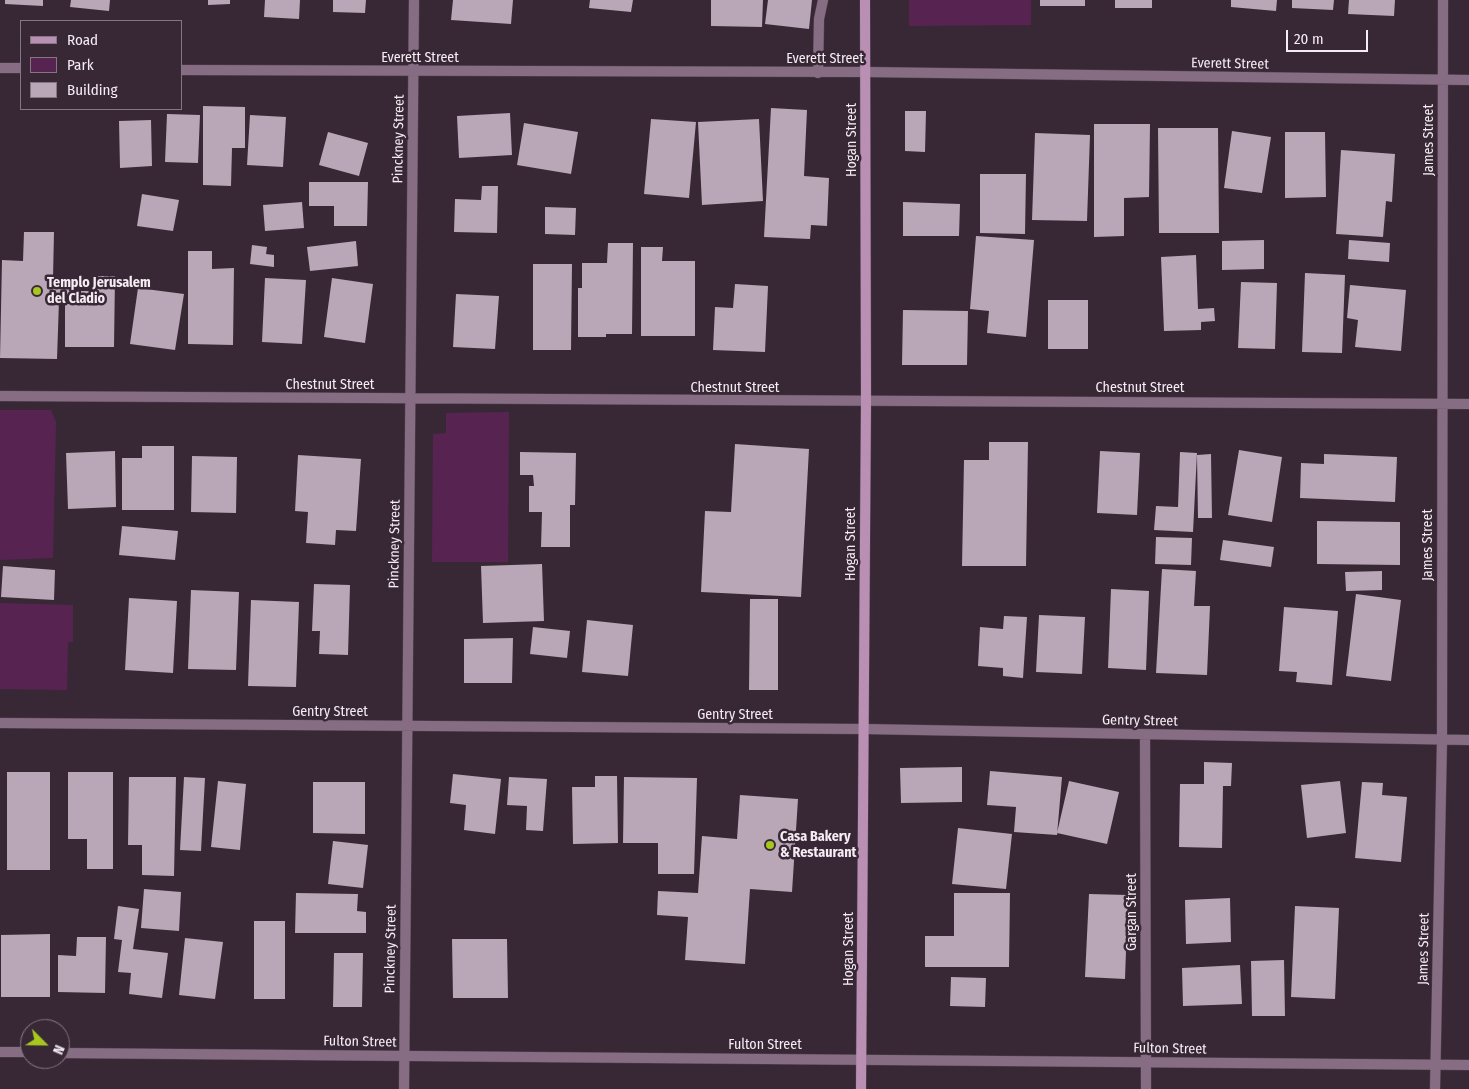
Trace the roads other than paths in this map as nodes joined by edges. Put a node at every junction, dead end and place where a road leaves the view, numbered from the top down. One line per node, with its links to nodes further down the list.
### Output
1 (414, 0): 8 (street, Pinckney Street)
2 (823, 0): 9 (street)
3 (865, 0): 10 (main road, Hogan Street)
4 (1443, 0): 11 (street, James Street)
5 (0, 68): 6 (street)
6 (20, 68)
7 (182, 70): 8 (street, Everett Street)
8 (413, 71): 9 (street, Everett Street); 14 (street, Pinckney Street)
9 (818, 72): 10 (street, Everett Street)
10 (865, 72): 11 (street, Everett Street); 15 (main road, Hogan Street)
11 (1443, 80): 12 (street, Everett Street); 16 (street, James Street)
12 (1469, 80)
13 (0, 396): 14 (street, Chestnut Street)
14 (410, 399): 15 (street, Chestnut Street); 19 (street, Pinckney Street)
15 (866, 400): 16 (street, Chestnut Street); 20 (main road, Hogan Street)
16 (1442, 404): 17 (street, Chestnut Street); 22 (street, James Street)
17 (1469, 404)
18 (0, 723): 19 (street, Gentry Street)
19 (407, 726): 20 (street, Gentry Street); 27 (street, Pinckney Street)
20 (864, 729): 21 (street, Gentry Street); 28 (main road, Hogan Street)
21 (1146, 735): 22 (street, Gentry Street); 29 (street, Gargan Street)
22 (1442, 740): 23 (street, Gentry Street); 30 (street, James Street)
23 (1469, 740)
24 (0, 1052): 25 (street)
25 (20, 1052)
26 (70, 1053): 27 (street, Fulton Street)
27 (404, 1056): 28 (street, Fulton Street); 32 (street, Pinckney Street)
28 (862, 1060): 29 (street, Fulton Street); 33 (main road, Hogan Street)
29 (1147, 1062): 30 (street, Fulton Street); 34 (street, Gargan Street)
30 (1435, 1065): 31 (street, Fulton Street); 35 (street, James Street)
31 (1469, 1065)
32 (404, 1089)
33 (862, 1089)
34 (1146, 1089)
35 (1435, 1089)

